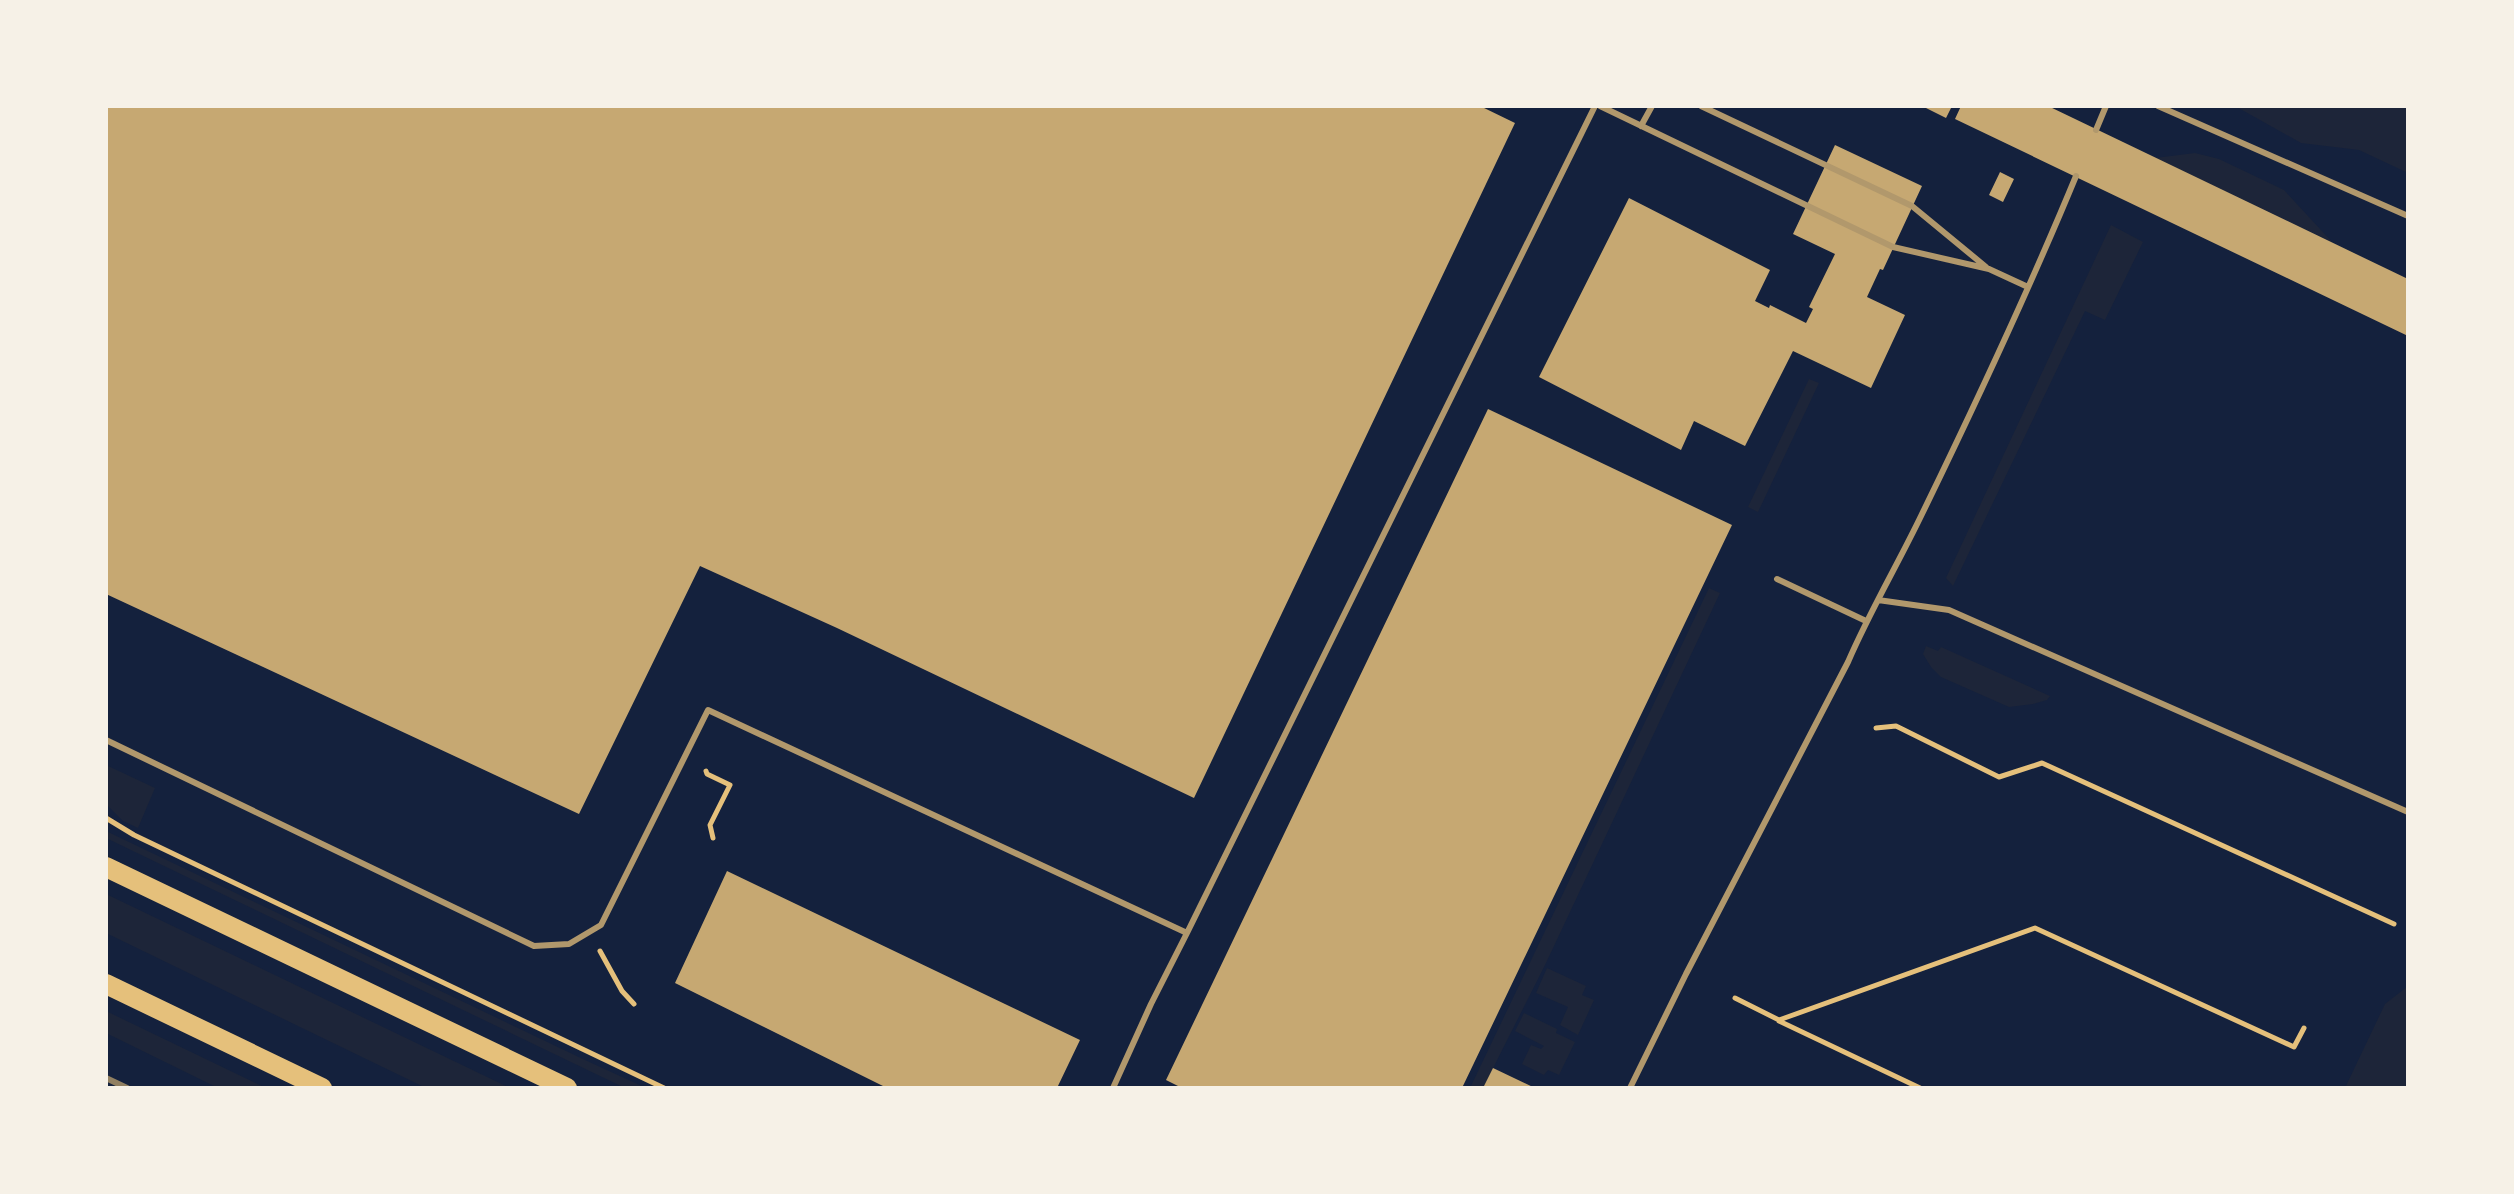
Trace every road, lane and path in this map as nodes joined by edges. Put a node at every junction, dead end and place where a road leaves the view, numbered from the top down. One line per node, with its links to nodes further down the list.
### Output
1 (1598, 106): 6 (lane); 23 (lane)
2 (1652, 106): 6 (lane)
3 (1701, 106): 10 (lane)
4 (2106, 106): 7 (lane)
5 (2158, 106): 9 (lane)
6 (1641, 126): 10 (lane)
7 (2096, 130)
8 (2076, 176): 11 (lane)
9 (2408, 216)
10 (1989, 269): 11 (lane)
11 (2028, 287): 13 (lane)
12 (1777, 579): 14 (lane)
13 (1878, 600): 14 (lane); 18 (lane)
14 (1866, 621): 34 (lane)
15 (1876, 728): 22 (path)
16 (697, 731): 17 (lane); 20 (path); 23 (lane)
17 (106, 740)
18 (2408, 812)
19 (106, 818): 32 (path)
20 (713, 838)
21 (106, 867): 31 (main road)
22 (2394, 924)
23 (1187, 933): 33 (lane)
24 (603, 956): 27 (path)
25 (106, 984): 30 (main road)
26 (1735, 998): 28 (path)
27 (634, 1004)
28 (1779, 1020): 29 (path); 35 (path)
29 (2304, 1028)
30 (322, 1088)
31 (567, 1088)
32 (664, 1088)
33 (1113, 1088)
34 (1630, 1088)
35 (1920, 1088)

